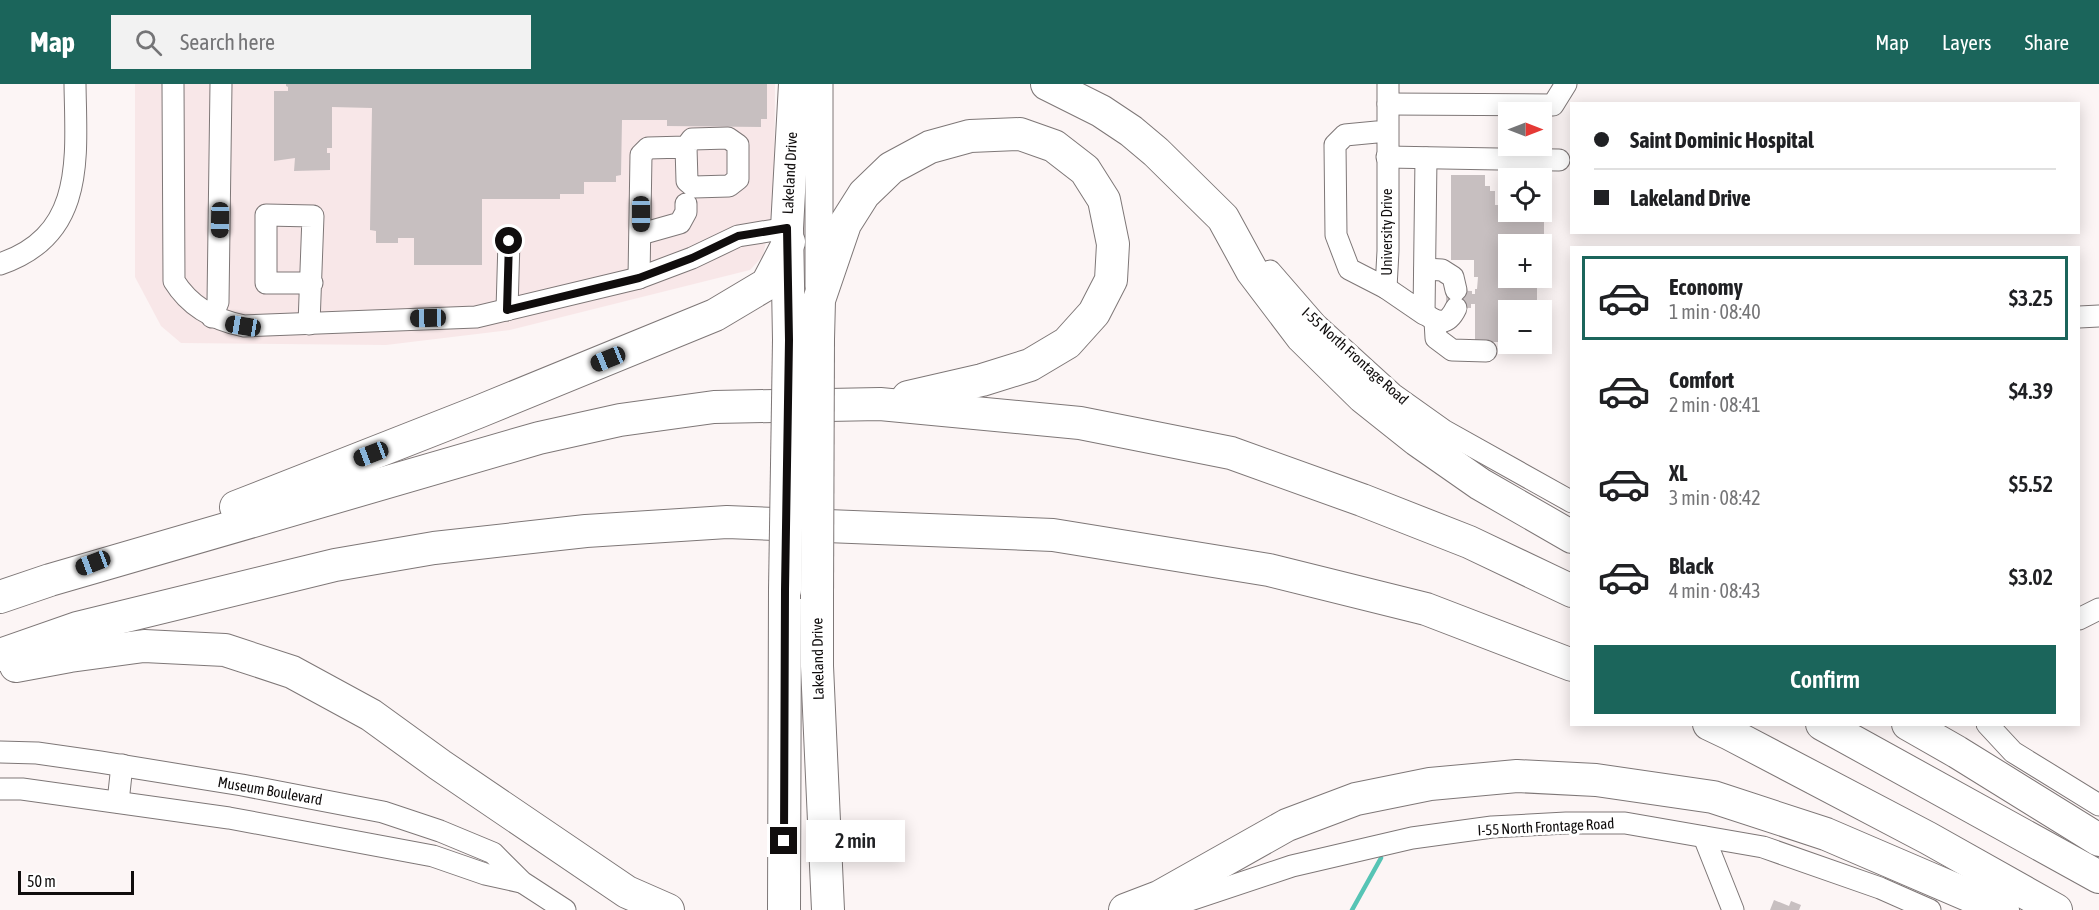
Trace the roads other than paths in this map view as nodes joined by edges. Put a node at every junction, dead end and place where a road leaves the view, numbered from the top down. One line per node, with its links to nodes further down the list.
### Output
1 (75, 84): 19 (street)
2 (173, 84): 27 (street)
3 (222, 84): 27 (street)
4 (795, 84): 17 (highway, Lakeland Drive)
5 (819, 84): 24 (main road, Lakeland Drive)
6 (1047, 84): 15 (highway)
7 (1566, 84): 8 (street)
8 (1388, 94): 9 (street, University Drive)
9 (1387, 131): 11 (street, University Drive); 23 (street, University Drive)
10 (686, 147): 16 (street)
11 (1387, 157): 12 (street); 23 (street, University Drive)
12 (1426, 158): 13 (street); 20 (street)
13 (1558, 160)
14 (686, 204): 16 (street)
15 (1223, 218): 34 (street, I-55 North Frontage Road); 35 (highway)
16 (641, 234): 21 (street)
17 (788, 235): 21 (street); 31 (highway, Lakeland Drive); 37 (highway)
18 (509, 241): 25 (street)
19 (0, 264)
20 (1425, 269): 29 (street); 29 (street)
21 (639, 278): 25 (street)
22 (312, 283): 30 (street)
23 (1386, 288): 29 (street)
24 (819, 300): 31 (highway, Lakeland Drive); 33 (highway)
25 (507, 310): 30 (street)
26 (2099, 316): 28 (street)
27 (212, 317): 30 (street)
28 (2080, 317)
29 (1429, 318): 32 (street)
30 (309, 324)
31 (803, 340): 63 (highway, Lakeland Drive, bridge); 64 (highway, Lakeland Drive, bridge)
32 (1485, 351)
33 (880, 404): 37 (highway); 38 (highway)
34 (1570, 501)
35 (1570, 536)
36 (335, 565): 42 (highway); 43 (highway); 44 (highway)
37 (50, 580): 39 (highway)
38 (1570, 590)
39 (0, 597)
40 (2099, 609): 41 (street)
41 (2080, 618)
42 (0, 634)
43 (0, 655)
44 (1570, 665)
45 (0, 669): 59 (highway)
46 (1713, 726): 70 (highway)
47 (1826, 726): 57 (highway)
48 (1912, 726): 56 (highway)
49 (1989, 726): 54 (street)
50 (0, 752): 51 (street, Museum Boulevard)
51 (122, 765): 53 (street); 58 (street, Museum Boulevard)
52 (0, 789): 53 (street, Museum Boulevard)
53 (118, 802): 58 (street, Museum Boulevard)
54 (2099, 805)
55 (1704, 837): 60 (street, I-55 North Frontage Road); 66 (street, I-55 North Frontage Road); 67 (street)
56 (2099, 840)
57 (2099, 877)
58 (522, 882): 61 (street, Museum Boulevard)
59 (639, 901): 62 (highway)
60 (1897, 903): 68 (street, I-55 North Frontage Road)
61 (565, 910)
62 (668, 910)
63 (784, 910)
64 (828, 910)
65 (1125, 910): 69 (highway)
66 (1160, 910)
67 (1733, 910)
68 (1930, 910)
69 (2003, 910)
70 (2056, 910)

